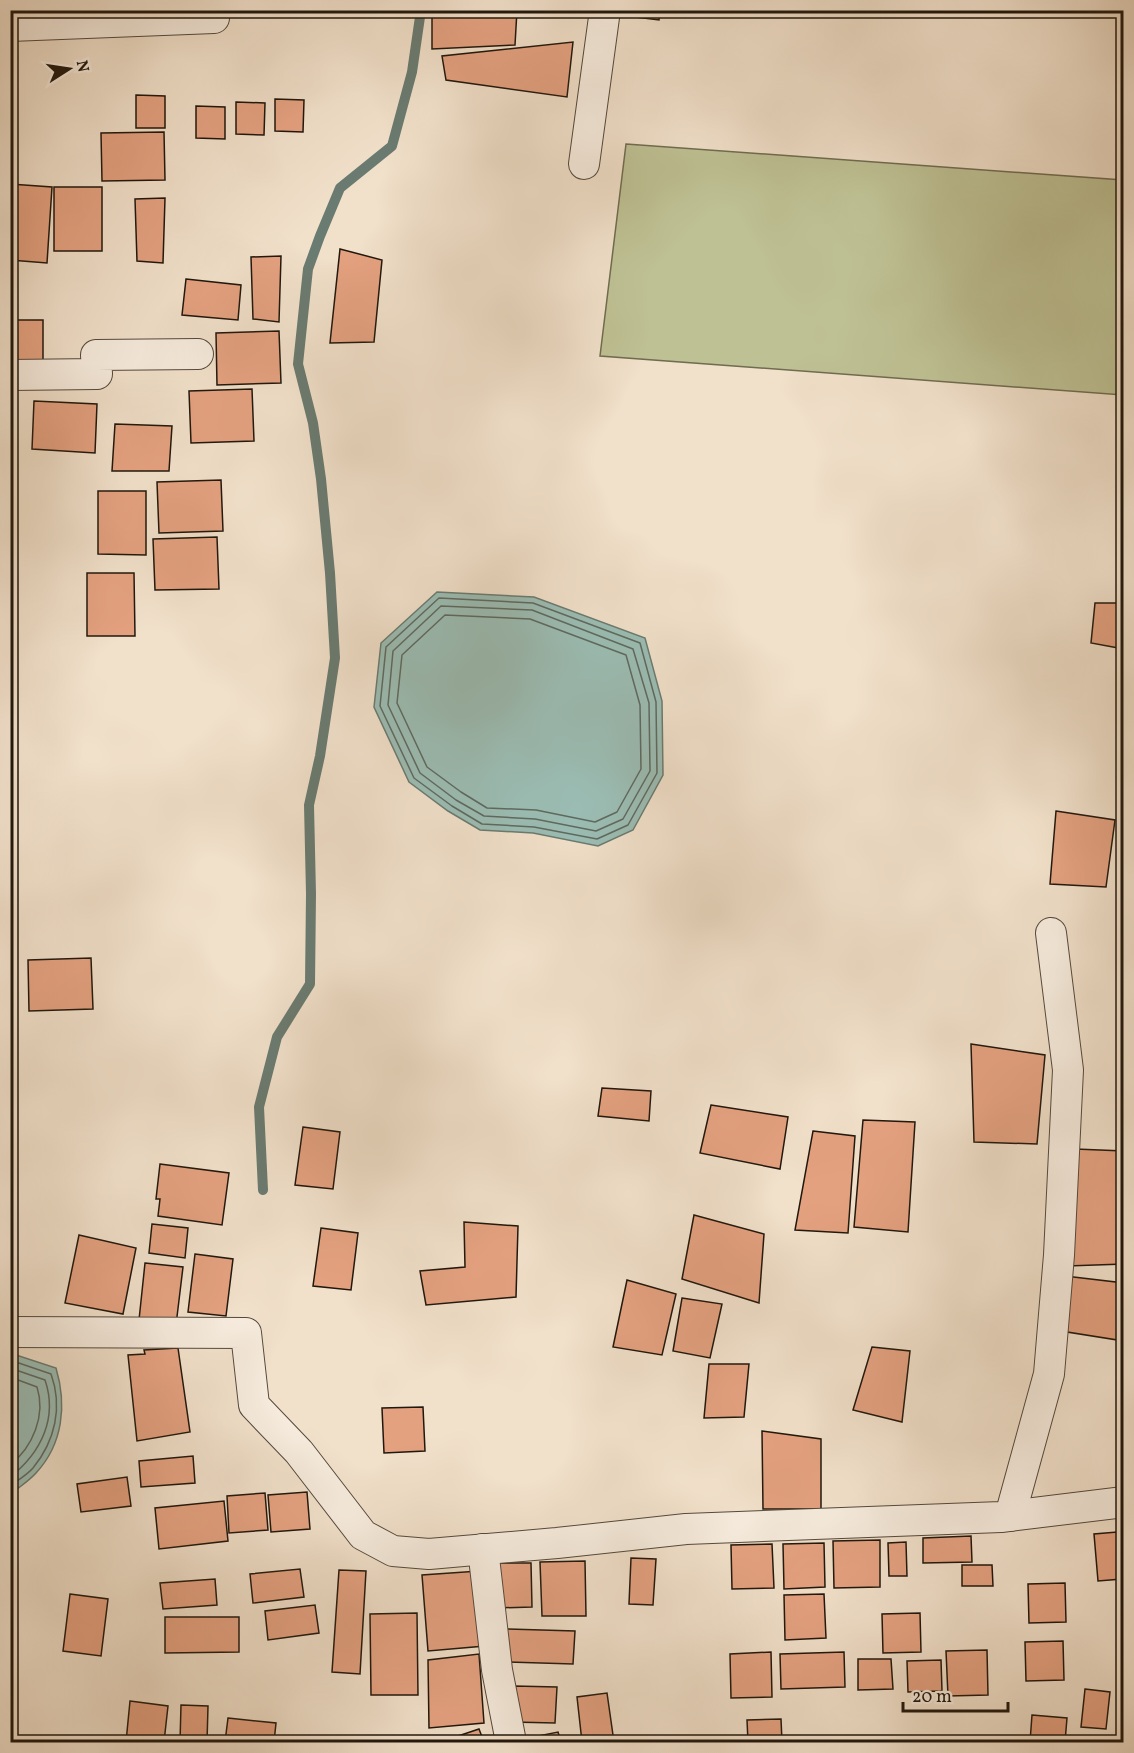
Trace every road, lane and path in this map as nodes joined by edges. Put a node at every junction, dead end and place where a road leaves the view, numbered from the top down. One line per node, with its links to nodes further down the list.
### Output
1 (214, 10): 3 (street)
2 (605, 10): 4 (street)
3 (10, 26)
4 (584, 164)
5 (198, 354): 6 (street)
6 (10, 375)
7 (1051, 933): 10 (street)
8 (10, 1332): 11 (street)
9 (1124, 1502): 10 (street)
10 (1010, 1516): 11 (street)
11 (483, 1549): 12 (street)
12 (511, 1743)

